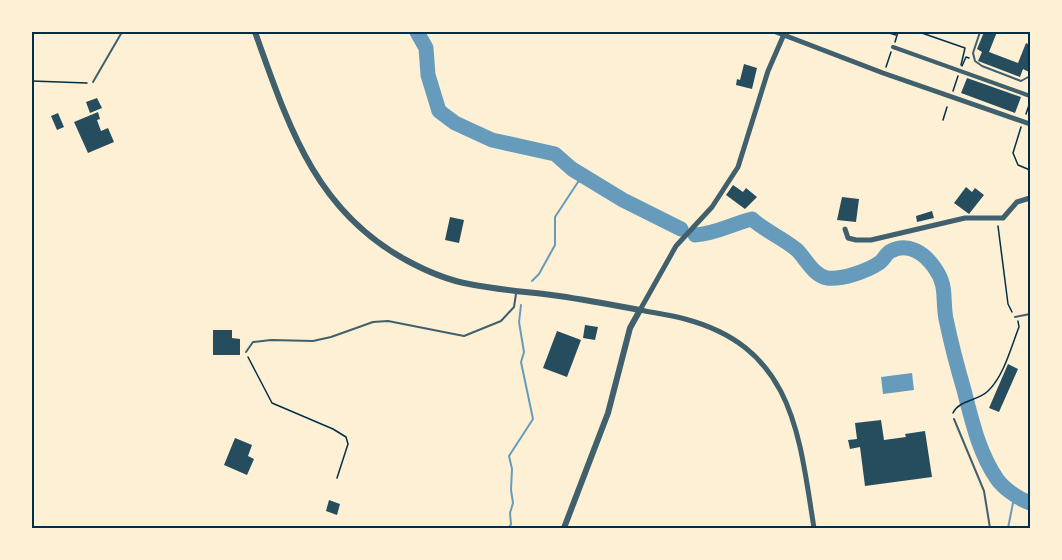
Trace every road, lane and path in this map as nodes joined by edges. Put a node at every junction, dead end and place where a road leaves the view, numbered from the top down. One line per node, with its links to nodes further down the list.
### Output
1 (122, 32): 16 (lane)
2 (255, 32): 29 (street)
3 (776, 32): 8 (street)
4 (886, 32): 5 (path)
5 (898, 32)
6 (919, 32): 11 (path)
7 (981, 32): 11 (lane)
8 (784, 33): 23 (street); 30 (street)
9 (893, 46): 18 (street)
10 (890, 56): 12 (path)
11 (974, 59): 13 (lane)
12 (886, 66)
13 (1030, 76)
14 (957, 80): 17 (path)
15 (32, 81): 16 (path)
16 (93, 82)
17 (952, 92)
18 (1030, 96)
19 (1030, 100): 21 (path)
20 (947, 107): 22 (path)
21 (1025, 115)
22 (943, 120)
23 (1030, 124)
24 (1021, 126): 25 (path)
25 (1030, 170)
26 (1030, 198): 27 (street)
27 (1003, 218): 28 (street); 32 (path)
28 (845, 229)
29 (517, 291): 30 (street); 33 (lane)
30 (640, 310): 36 (street); 37 (street)
31 (1030, 314): 32 (lane)
32 (1015, 316): 34 (path)
33 (246, 352): 35 (path)
34 (954, 419): 38 (lane)
35 (337, 477)
36 (564, 528)
37 (814, 528)
38 (990, 528)

